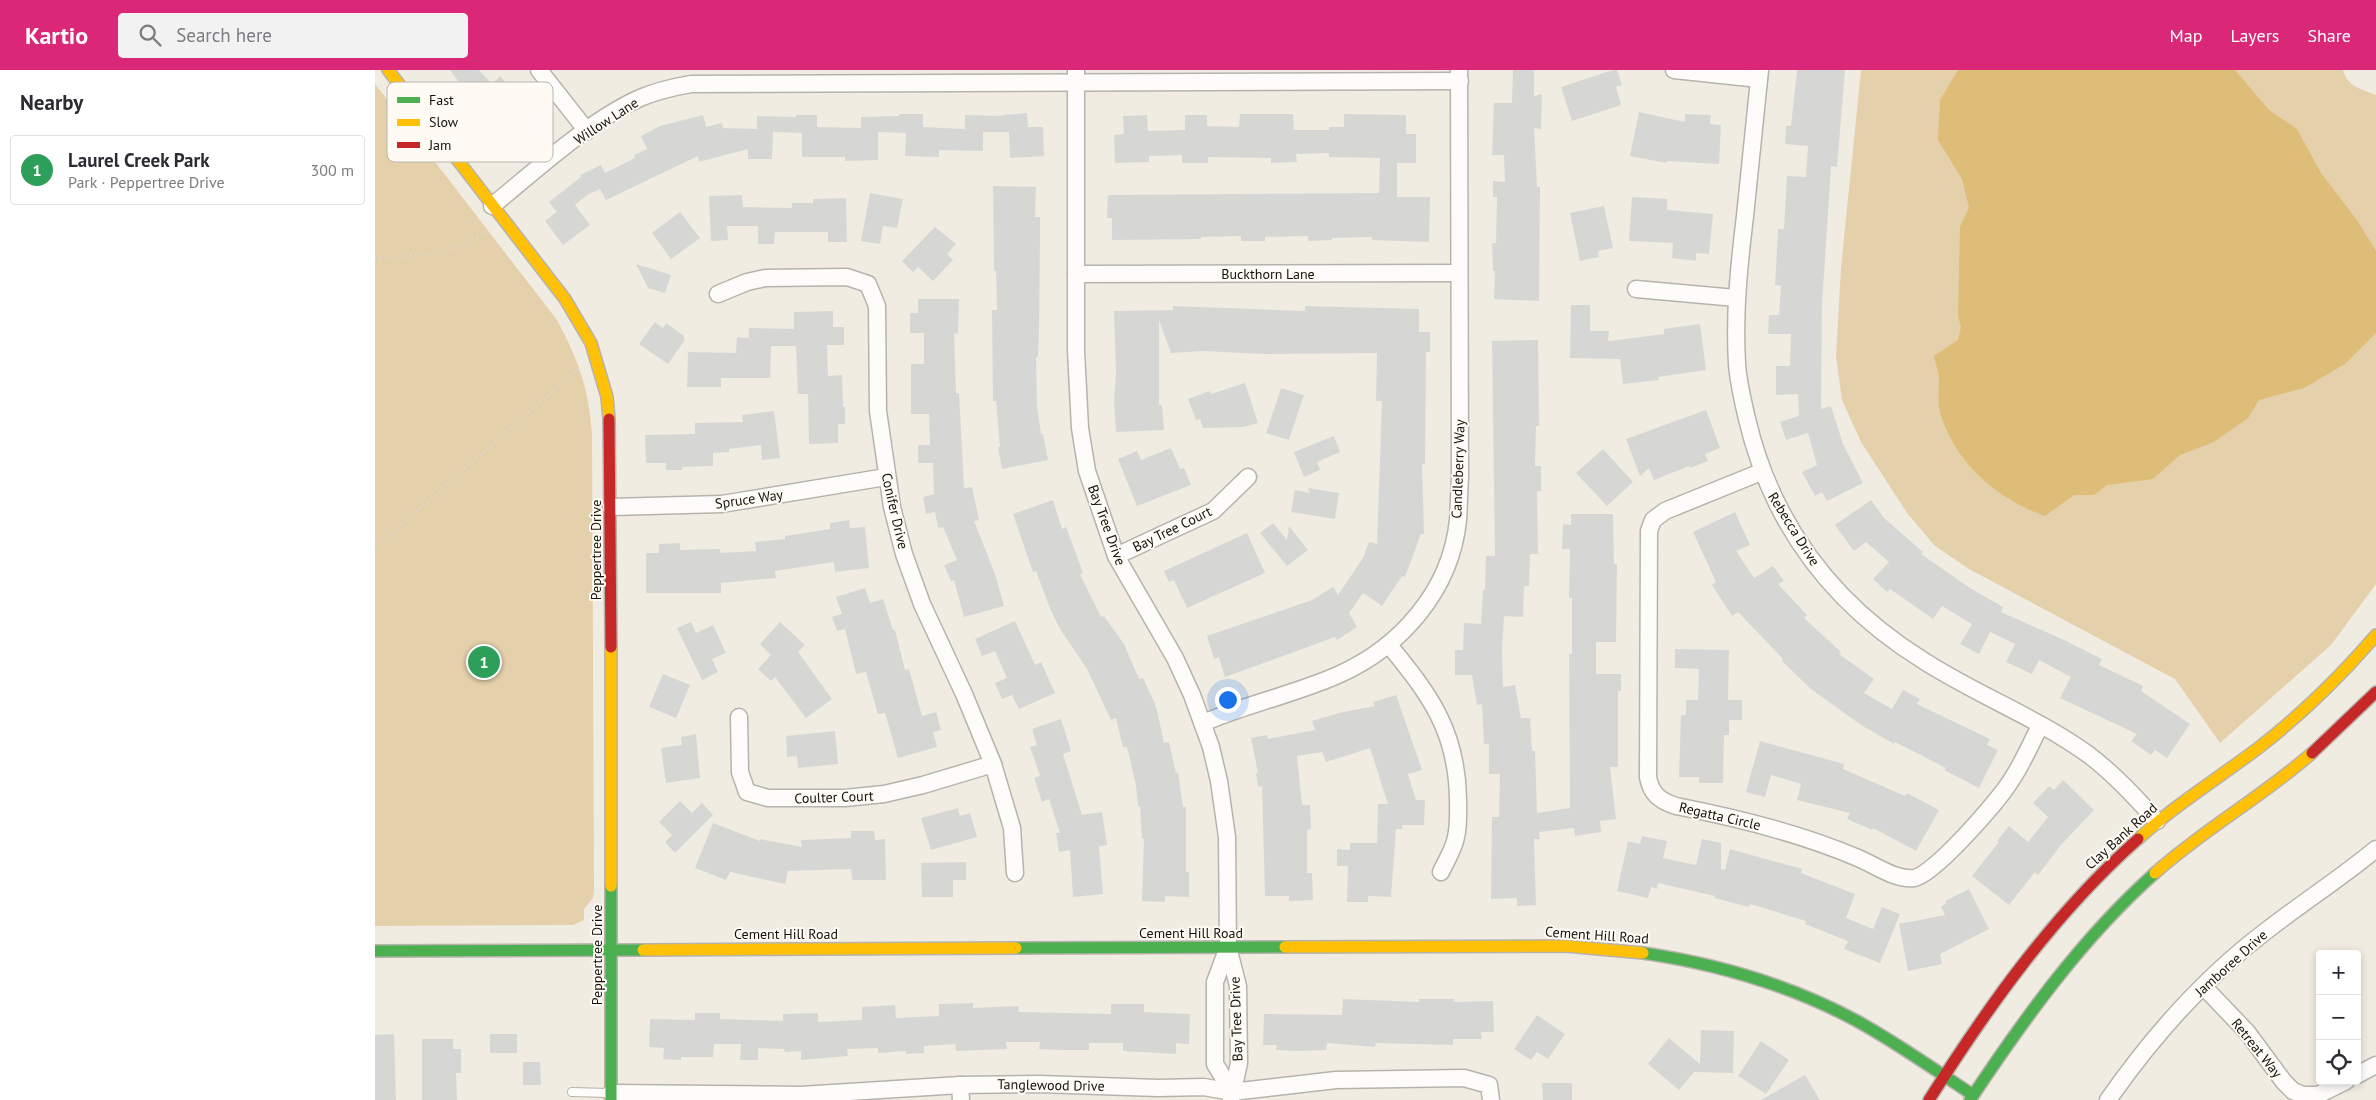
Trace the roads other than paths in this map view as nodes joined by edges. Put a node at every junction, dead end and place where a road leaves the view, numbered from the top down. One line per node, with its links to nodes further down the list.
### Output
1 (388, 70): 10 (street, Peppertree Drive)
2 (539, 70): 11 (street)
3 (1674, 70): 4 (street)
4 (1760, 74): 22 (street, Rebecca Drive)
5 (721, 76): 6 (street, Willow Lane); 13 (street, Willow Lane)
6 (884, 76): 7 (street, Willow Lane)
7 (1077, 76): 8 (street, Willow Lane); 18 (street, Bay Tree Drive)
8 (1267, 76): 9 (street, Willow Lane)
9 (1459, 76): 19 (street, Candleberry Way)
10 (397, 82)
11 (548, 82)
12 (553, 88): 13 (street)
13 (587, 131): 14 (street, Willow Lane)
14 (553, 158)
15 (458, 162): 17 (street, Peppertree Drive)
16 (548, 162): 17 (street, Willow Lane)
17 (492, 206): 26 (street, Peppertree Drive)
18 (1076, 274): 19 (street, Buckthorn Lane); 27 (street, Bay Tree Drive)
19 (1459, 274): 29 (street, Candleberry Way)
20 (1636, 288): 22 (street)
21 (718, 294): 24 (street, Conifer Drive)
22 (1736, 298): 23 (street, Rebecca Drive)
23 (1761, 472): 33 (street, Rebecca Drive); 33 (street, Regatta Circle)
24 (886, 477): 26 (street, Spruce Way); 34 (street, Conifer Drive)
25 (1248, 477): 27 (street, Bay Tree Court)
26 (611, 508): 40 (street, Peppertree Drive)
27 (1116, 556): 32 (street, Bay Tree Drive)
28 (2376, 635): 35 (street, Clay Bank Road)
29 (1389, 645): 32 (street, Candleberry Way); 37 (street)
30 (2376, 692): 52 (street)
31 (739, 717): 34 (street, Coulter Court)
32 (1203, 723): 39 (street, Bay Tree Drive)
33 (2040, 726): 35 (street, Rebecca Drive)
34 (993, 764): 38 (street, Conifer Drive)
35 (2157, 821): 45 (street, Clay Bank Road)
36 (2376, 849): 42 (street, Jamboree Drive)
37 (1441, 872)
38 (1015, 873)
39 (1228, 947): 40 (street, Cement Hill Road); 45 (street, Cement Hill Road); 51 (street, Bay Tree Drive); 51 (street, Bay Tree Drive)
40 (612, 950): 41 (street, Cement Hill Road); 50 (street, Peppertree Drive)
41 (375, 951)
42 (2203, 986): 46 (street, Retreat Way); 54 (street, Jamboree Drive)
43 (2376, 1064): 44 (street)
44 (2361, 1073)
45 (1944, 1076): 52 (street, Cement Hill Road); 53 (street, Clay Bank Road)
46 (2338, 1085)
47 (572, 1092): 50 (lane)
48 (960, 1092): 50 (street, Tanglewood Drive); 51 (street, Tanglewood Drive)
49 (1490, 1093): 51 (street, Tanglewood Drive)
50 (611, 1096)
51 (1231, 1096)
52 (1975, 1098)
53 (1929, 1100)
54 (2108, 1100)

